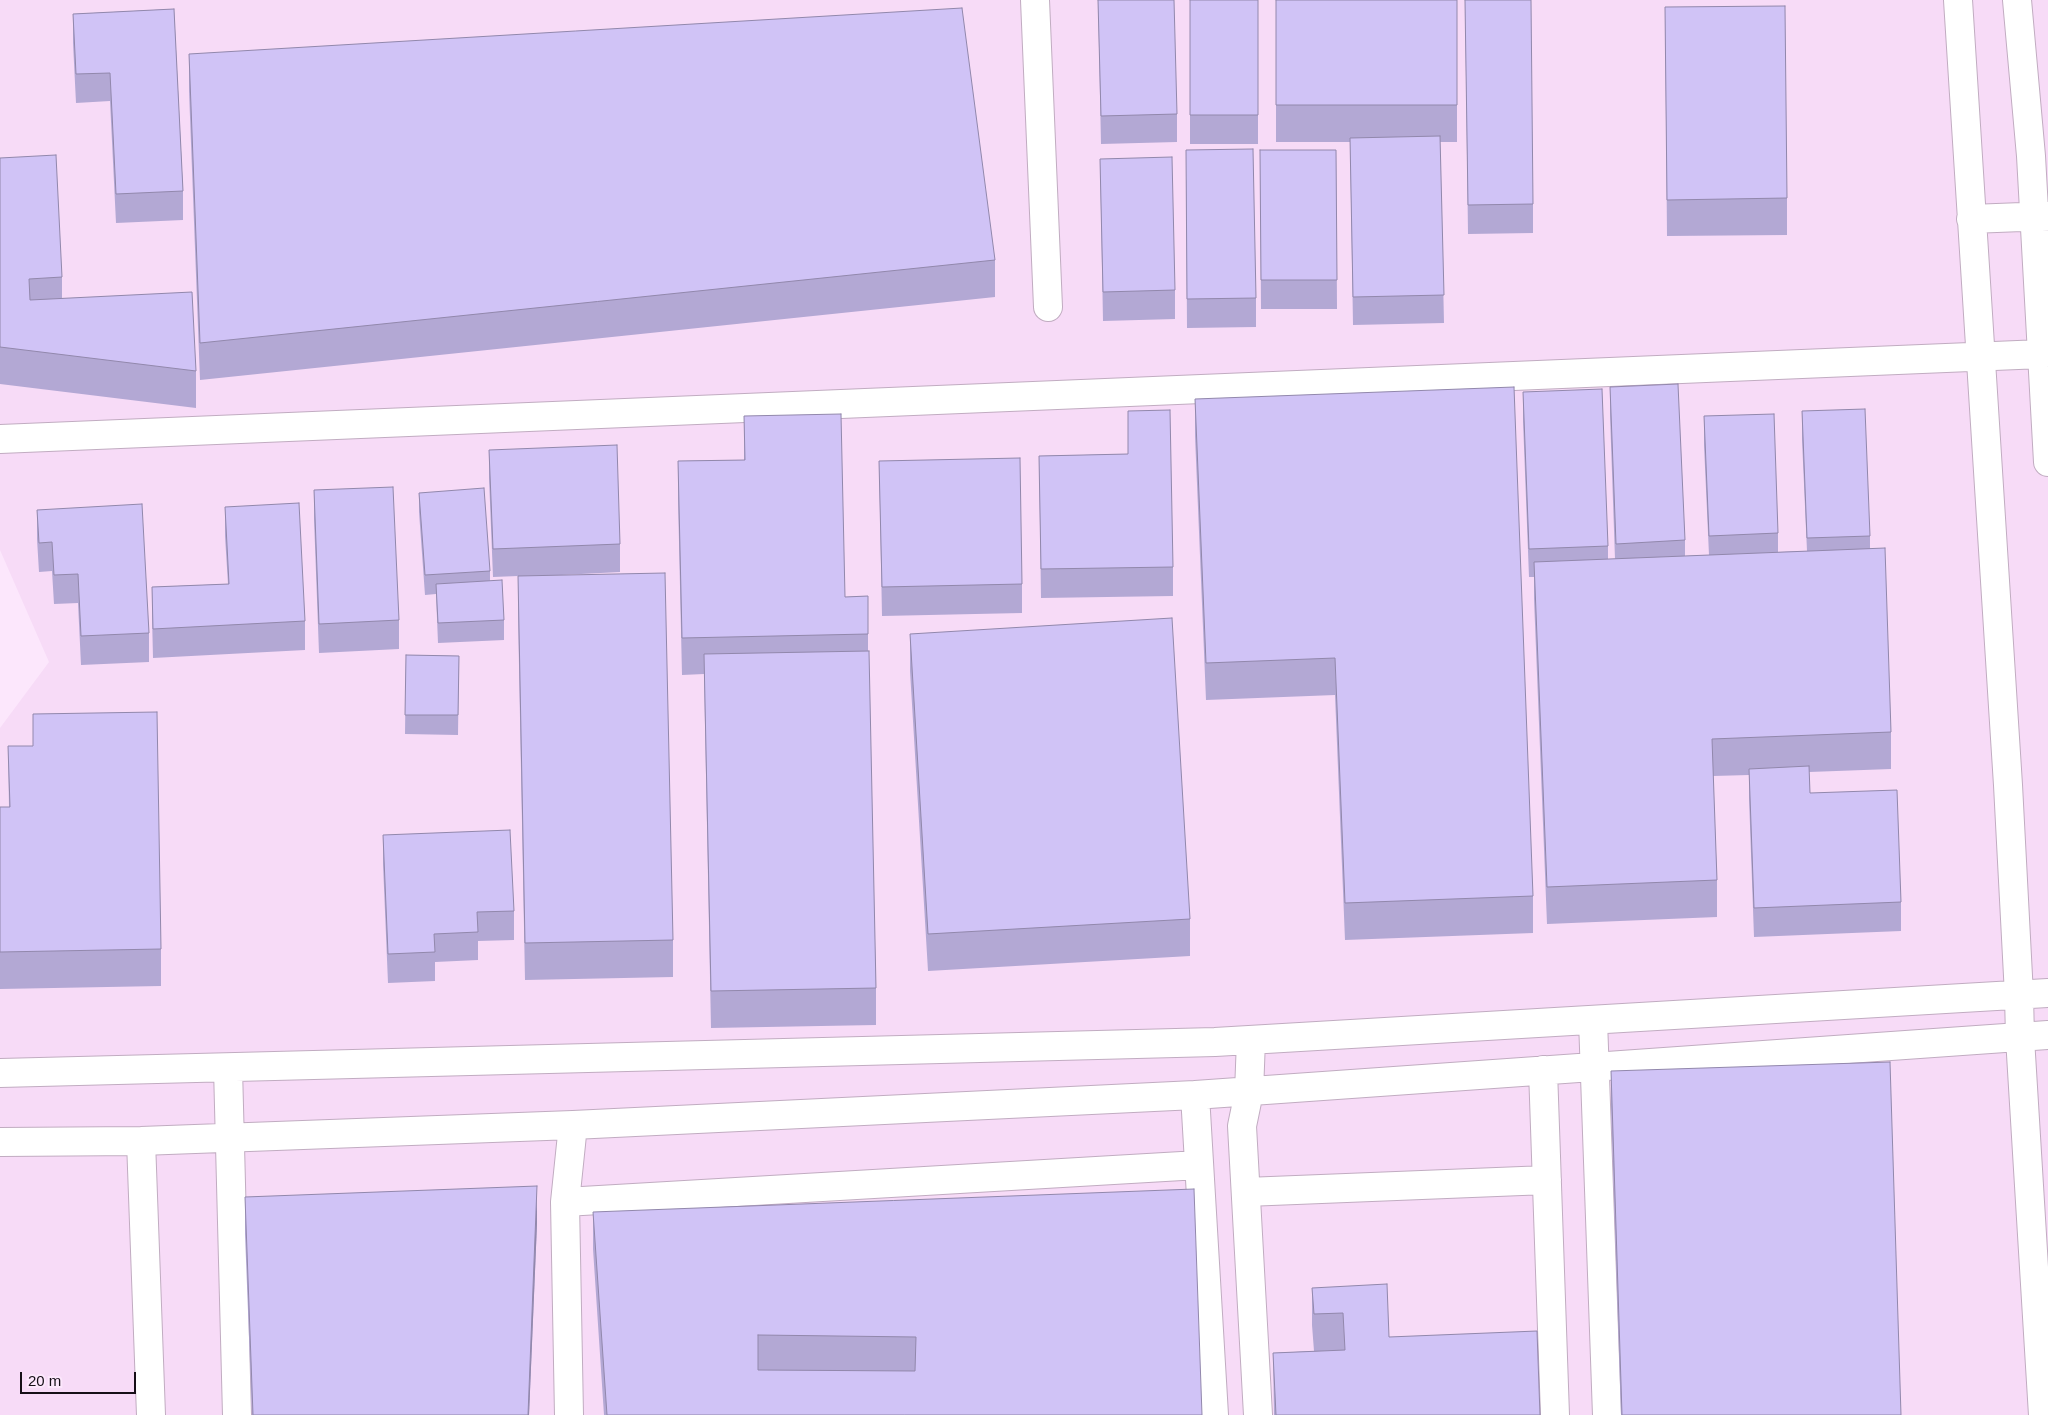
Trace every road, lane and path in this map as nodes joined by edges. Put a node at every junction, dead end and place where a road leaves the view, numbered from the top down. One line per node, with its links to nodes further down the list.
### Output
1 (1035, 0): 7 (lane)
2 (1958, 0): 6 (lane)
3 (2016, 0): 4 (lane)
4 (2039, 156): 5 (lane)
5 (2041, 216): 6 (lane); 8 (lane)
6 (1971, 219): 9 (lane)
7 (1048, 307)
8 (2042, 354): 9 (lane); 11 (lane)
9 (1980, 357): 10 (lane); 13 (lane)
10 (0, 439)
11 (2048, 462)
12 (2048, 993): 13 (lane)
13 (2019, 995): 14 (lane); 16 (lane)
14 (1592, 1020): 17 (lane); 18 (lane)
15 (2048, 1035): 16 (lane)
16 (2020, 1038): 18 (lane); 39 (lane)
17 (1251, 1040): 19 (lane); 22 (lane)
18 (1595, 1066): 20 (lane); 38 (lane)
19 (228, 1068): 21 (lane); 25 (lane)
20 (1543, 1070): 22 (lane); 29 (lane)
21 (0, 1074)
22 (1249, 1092): 23 (lane); 30 (lane)
23 (1195, 1096): 24 (lane); 28 (lane)
24 (573, 1125): 25 (lane); 31 (lane)
25 (231, 1137): 26 (lane); 33 (lane)
26 (141, 1140): 27 (lane); 32 (lane)
27 (0, 1142)
28 (1199, 1165): 31 (lane); 35 (lane)
29 (1547, 1180): 30 (lane); 37 (lane)
30 (1246, 1192): 36 (lane)
31 (565, 1202): 34 (lane)
32 (151, 1415)
33 (238, 1415)
34 (569, 1415)
35 (1214, 1415)
36 (1258, 1415)
37 (1555, 1415)
38 (1607, 1415)
39 (2043, 1415)

